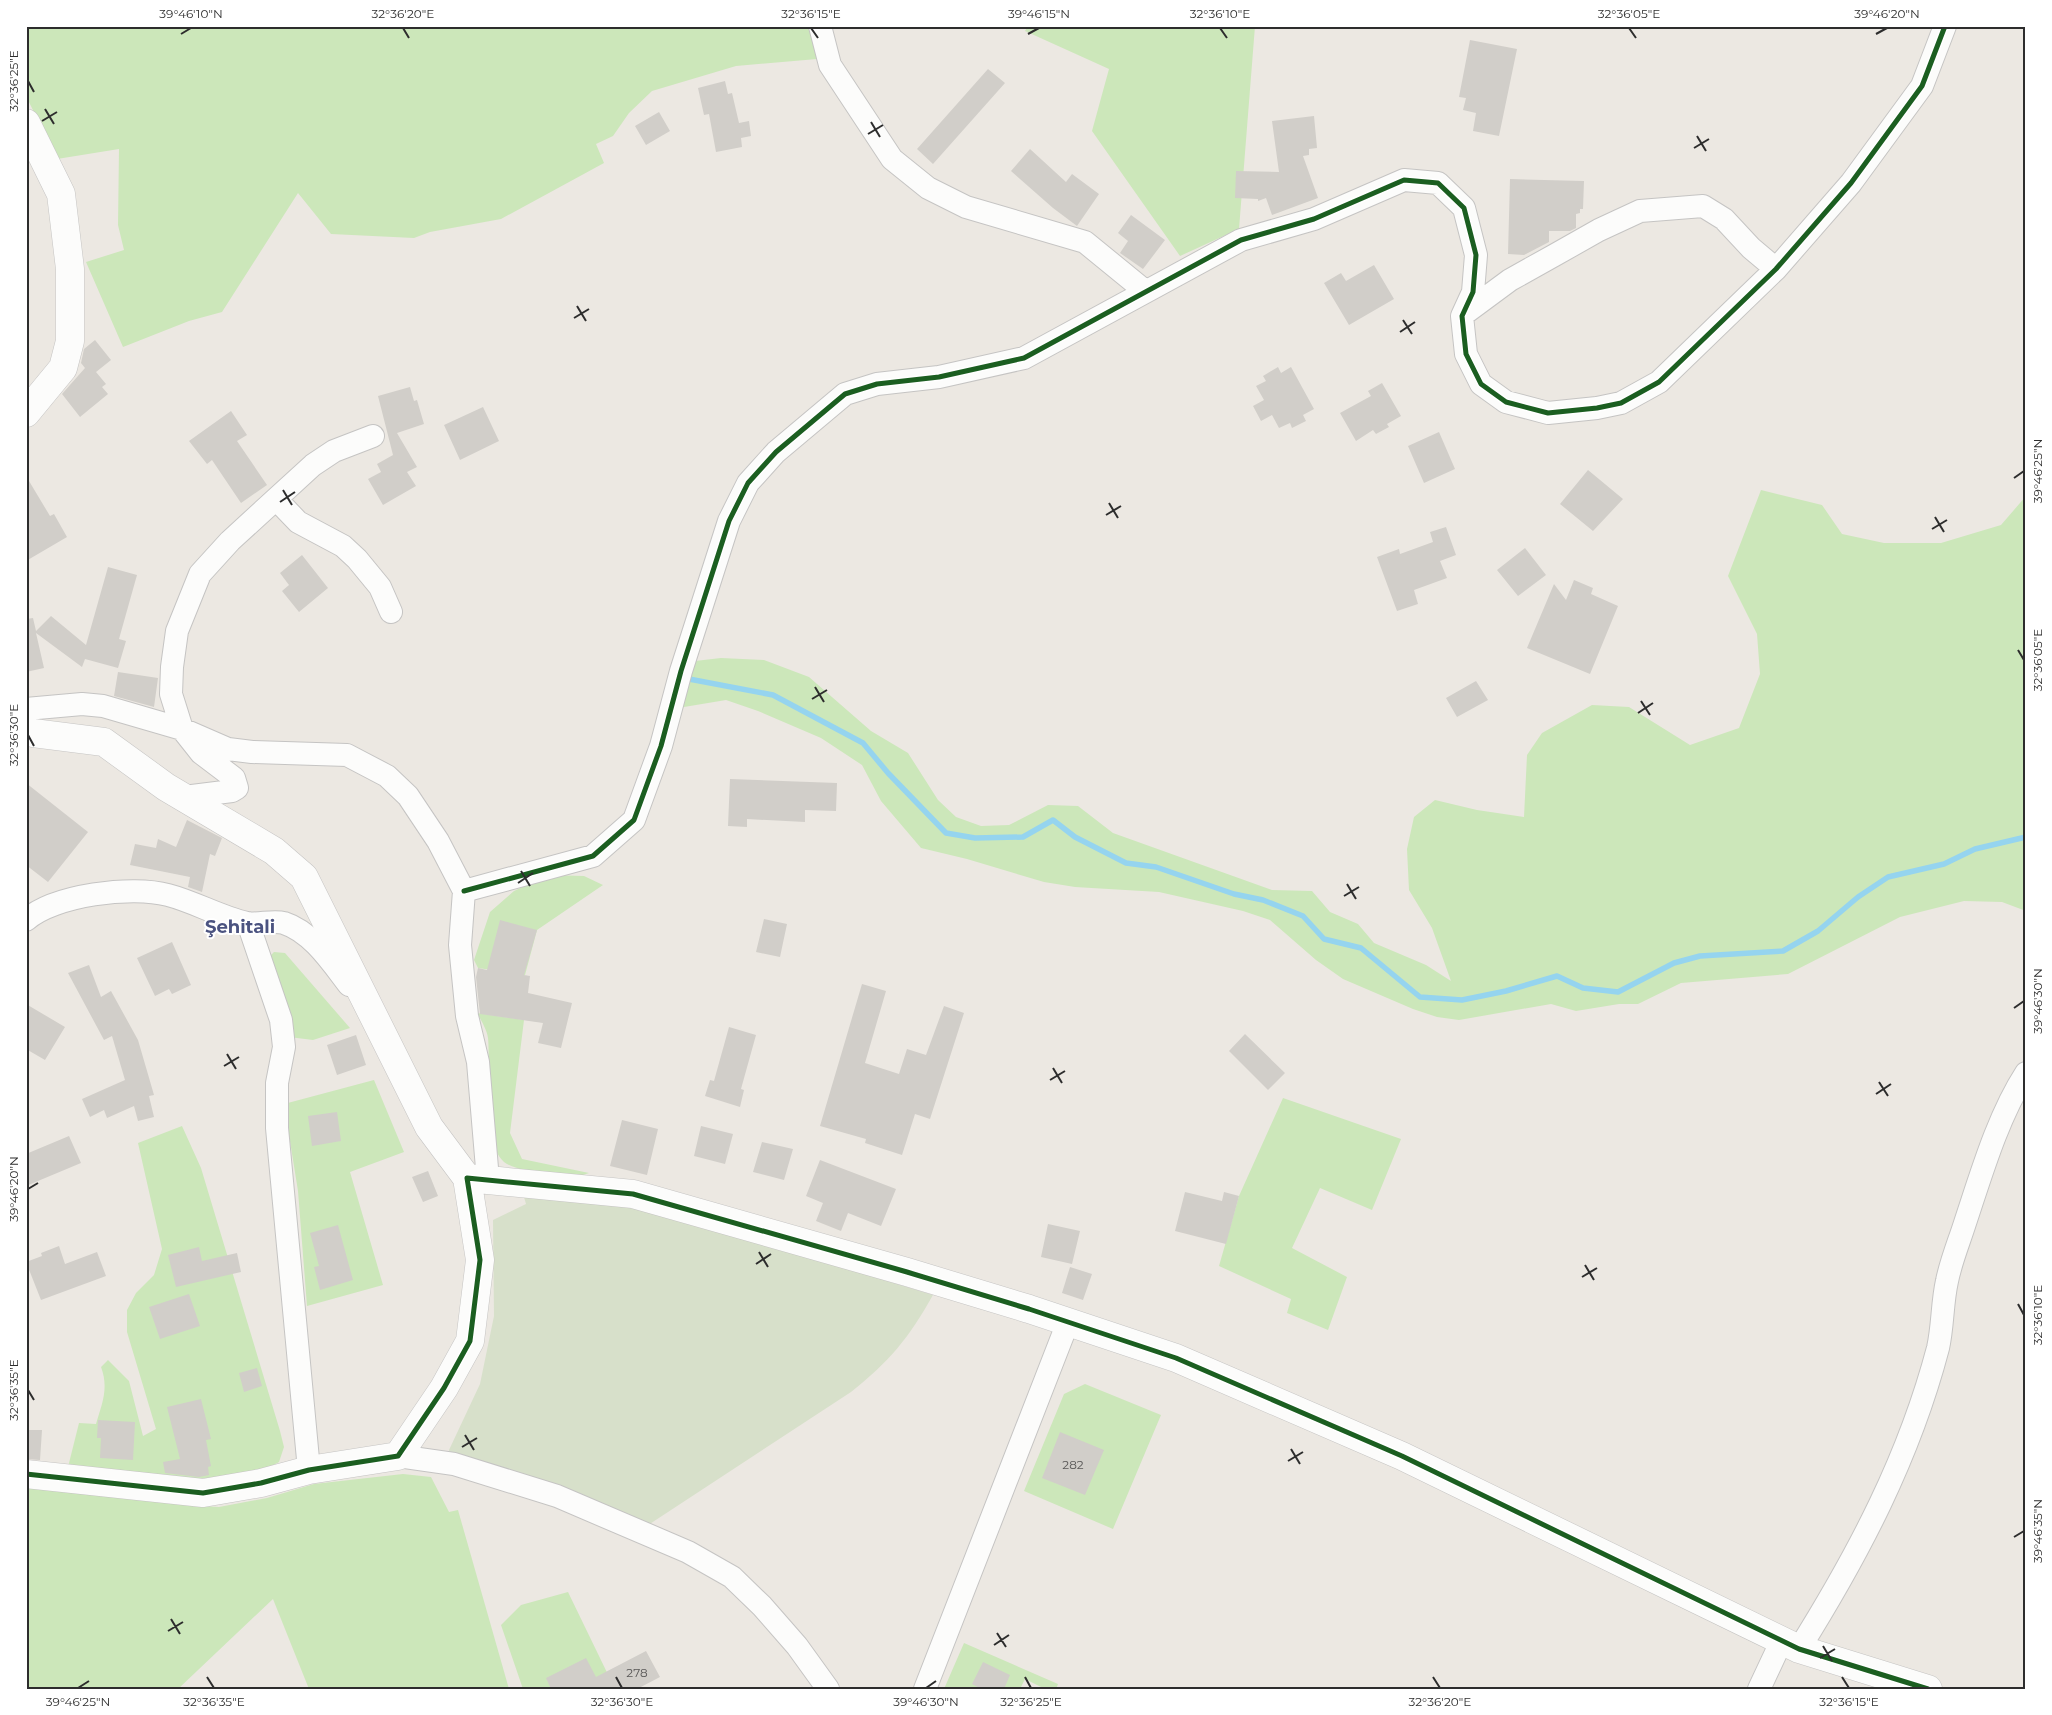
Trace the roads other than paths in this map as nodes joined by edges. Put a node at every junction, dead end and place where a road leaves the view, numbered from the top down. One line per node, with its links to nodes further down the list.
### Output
1 (820, 26): 5 (street)
2 (1945, 26): 4 (street)
3 (26, 123): 7 (street)
4 (1776, 268): 6 (street); 6 (street)
5 (1145, 291): 6 (street); 14 (street)
6 (1462, 316)
7 (26, 413)
8 (373, 436): 9 (street)
9 (276, 499): 10 (street); 12 (street)
10 (391, 612)
11 (28, 727): 12 (street); 13 (street)
12 (182, 729): 13 (street); 14 (street)
13 (184, 798): 17 (street)
14 (464, 891): 19 (street)
15 (26, 920): 16 (street)
16 (248, 923): 17 (street); 22 (street)
17 (380, 1026): 19 (street)
18 (2026, 1073): 24 (street)
19 (478, 1179): 20 (street); 21 (street)
20 (1068, 1322): 24 (street); 26 (street)
21 (398, 1456): 22 (street); 25 (street)
22 (309, 1470): 23 (street)
23 (26, 1474)
24 (1791, 1644): 27 (street); 28 (street)
25 (828, 1689)
26 (925, 1689)
27 (1759, 1689)
28 (1928, 1689)

